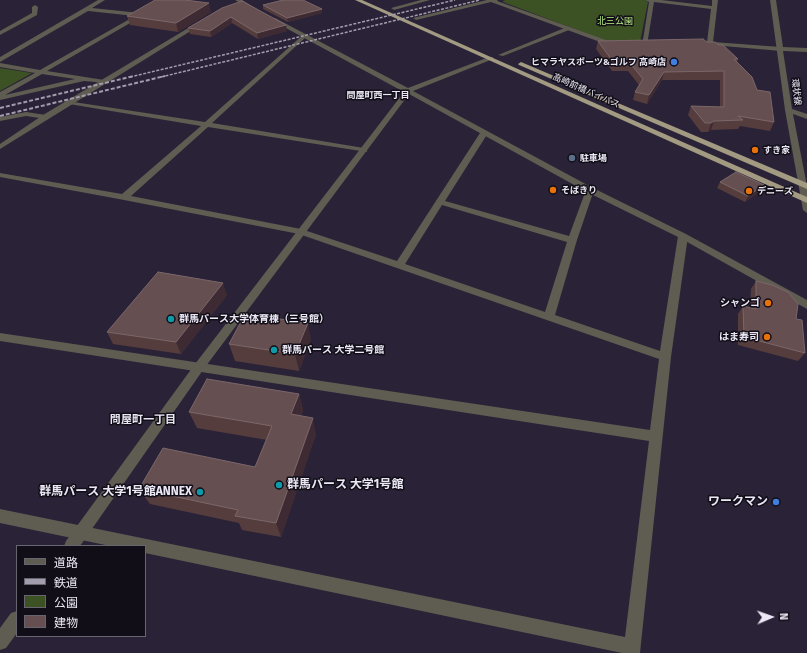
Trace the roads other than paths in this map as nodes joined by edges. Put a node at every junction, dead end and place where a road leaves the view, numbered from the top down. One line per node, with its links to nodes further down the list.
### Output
1 (102, 0): 14 (street)
2 (167, 0): 16 (street)
3 (358, 0): 31 (highway, 高崎前橋バイパス)
4 (376, 0): 12 (highway)
5 (493, 0): 15 (street); 19 (street)
6 (715, 0): 13 (street)
7 (773, 0): 29 (street, 環状線)
8 (237, 1): 21 (street)
9 (424, 1): 12 (street); 15 (street)
10 (650, 1): 13 (street); 24 (street)
11 (35, 7): 20 (street)
12 (394, 8): 17 (highway)
13 (715, 8): 23 (street)
14 (87, 9): 16 (street); 34 (street)
15 (446, 12): 17 (street)
16 (140, 15): 37 (street)
17 (416, 18): 28 (highway)
18 (205, 21): 39 (street)
19 (567, 28): 26 (street); 32 (street)
20 (0, 33)
21 (304, 36): 40 (street); 48 (street)
22 (696, 43): 23 (street)
23 (710, 43): 29 (street)
24 (644, 44): 25 (street); 27 (street)
25 (652, 44)
26 (620, 45)
27 (636, 45)
28 (480, 46)
29 (781, 49): 30 (street); 44 (street, 環状線)
30 (807, 50)
31 (489, 54): 32 (highway, 高崎前橋バイパス); 40 (street); 56 (highway, 高崎前橋バイパス)
32 (501, 55): 33 (highway, 高崎前橋バイパス)
33 (508, 58)
34 (0, 60)
35 (516, 61): 53 (highway, 高崎前橋バイパス)
36 (0, 66): 37 (street)
37 (40, 72): 38 (street); 41 (street)
38 (87, 79): 39 (street); 42 (street)
39 (104, 82): 43 (street)
40 (408, 91): 49 (street); 51 (street)
41 (0, 95)
42 (0, 98)
43 (69, 102): 45 (street); 48 (street)
44 (789, 110): 46 (street); 53 (street, 環状線)
45 (46, 117): 47 (street); 50 (street)
46 (807, 117)
47 (0, 119)
48 (206, 125): 51 (street); 55 (street)
49 (484, 133): 54 (street); 57 (street)
50 (0, 147)
51 (364, 150): 59 (street)
52 (0, 175): 55 (street)
53 (805, 185): 56 (street, 環状線)
54 (590, 190): 60 (street); 61 (street)
55 (124, 197): 59 (street)
56 (806, 199): 58 (street, 環状線)
57 (440, 202): 61 (street); 62 (street)
58 (807, 210)
59 (301, 232): 62 (street); 67 (street)
60 (683, 236): 63 (street); 66 (street)
61 (572, 240): 64 (street)
62 (399, 266): 64 (street)
63 (807, 305)
64 (549, 317): 66 (street)
65 (0, 337): 67 (street)
66 (665, 357): 68 (street)
67 (200, 367): 68 (street); 70 (street)
68 (656, 436): 76 (street)
69 (0, 516): 70 (street)
70 (81, 532): 71 (street); 72 (street)
71 (72, 545)
72 (142, 545)
73 (146, 546): 76 (street)
74 (16, 620): 75 (street)
75 (0, 642)
76 (632, 650)

